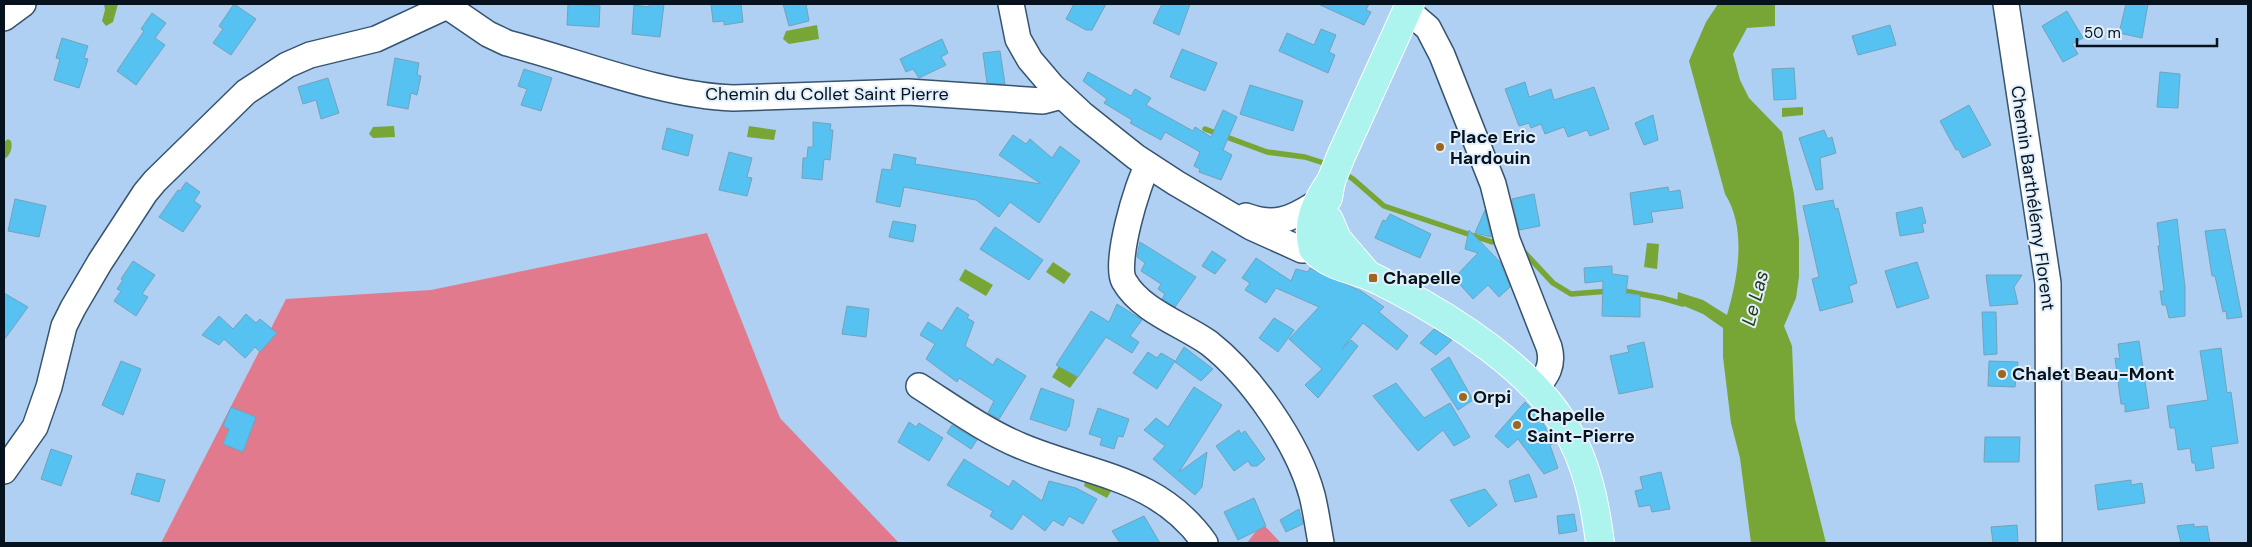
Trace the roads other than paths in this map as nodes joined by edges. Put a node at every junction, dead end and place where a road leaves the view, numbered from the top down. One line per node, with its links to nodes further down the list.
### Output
1 (23, 4): 6 (street)
2 (448, 4): 7 (street, Chemin du Collet Saint Pierre); 14 (street, Chemin du Collet Saint Pierre)
3 (1011, 4): 7 (street)
4 (2006, 4): 18 (street, Chemin Barthélémy Florent)
5 (1409, 7): 11 (main road); 13 (street)
6 (4, 18)
7 (1062, 96): 8 (street)
8 (1148, 165): 9 (street); 16 (street)
9 (1211, 203): 10 (street); 11 (street)
10 (1263, 222): 11 (street); 11 (street)
11 (1317, 231): 13 (main road)
12 (919, 386): 15 (street)
13 (1535, 389): 17 (main road)
14 (4, 471)
15 (1205, 543)
16 (1320, 543)
17 (1600, 543)
18 (2049, 543)

